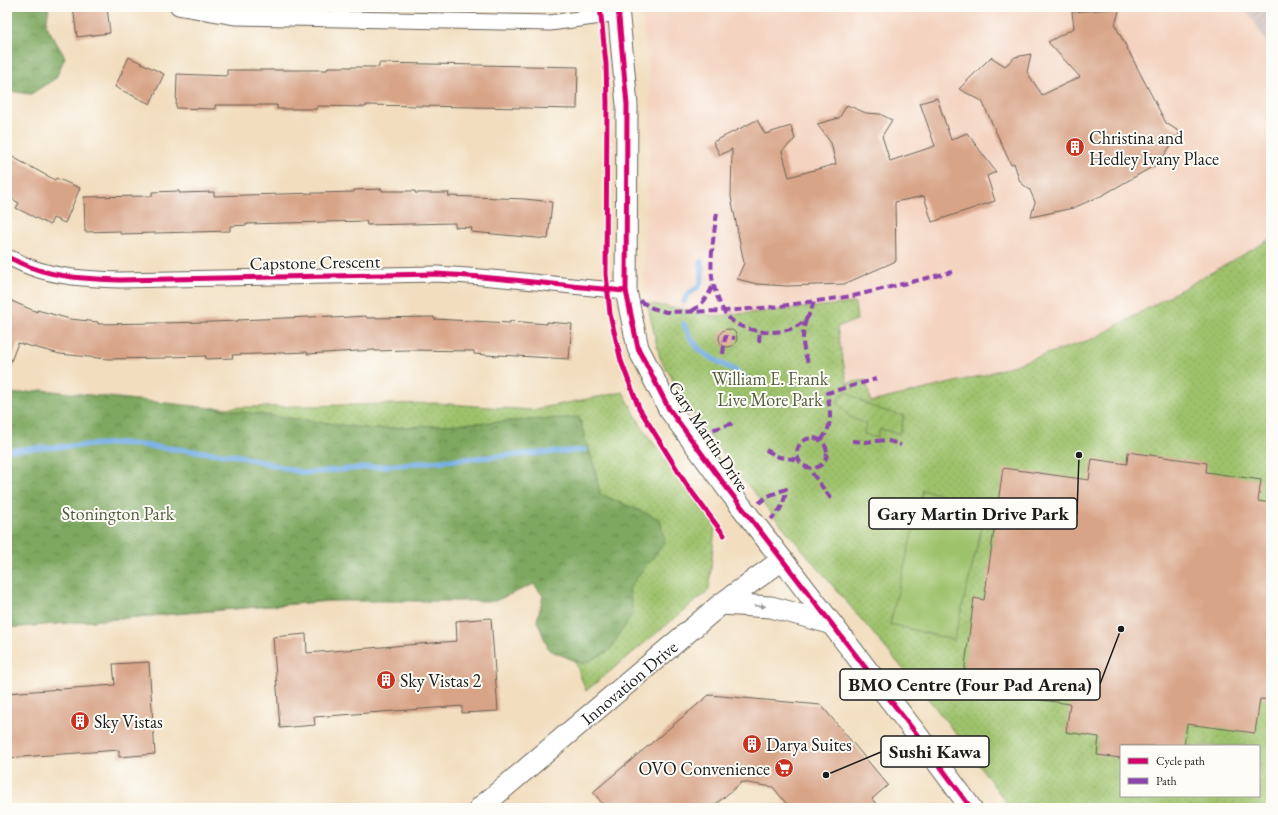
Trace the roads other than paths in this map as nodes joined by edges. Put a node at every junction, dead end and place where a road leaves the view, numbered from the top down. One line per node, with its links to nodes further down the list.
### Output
1 (178, 7): 2 (street)
2 (619, 9): 4 (street, Gary Martin Drive)
3 (7, 256): 4 (street, Capstone Crescent)
4 (626, 291): 5 (street, Gary Martin Drive)
5 (782, 560): 6 (street, Innovation Drive); 7 (street, Gary Martin Drive)
6 (721, 604): 7 (street, one-way to 7); 8 (street, Innovation Drive)
7 (830, 623): 9 (street, Gary Martin Drive)
8 (480, 808)
9 (971, 808)

